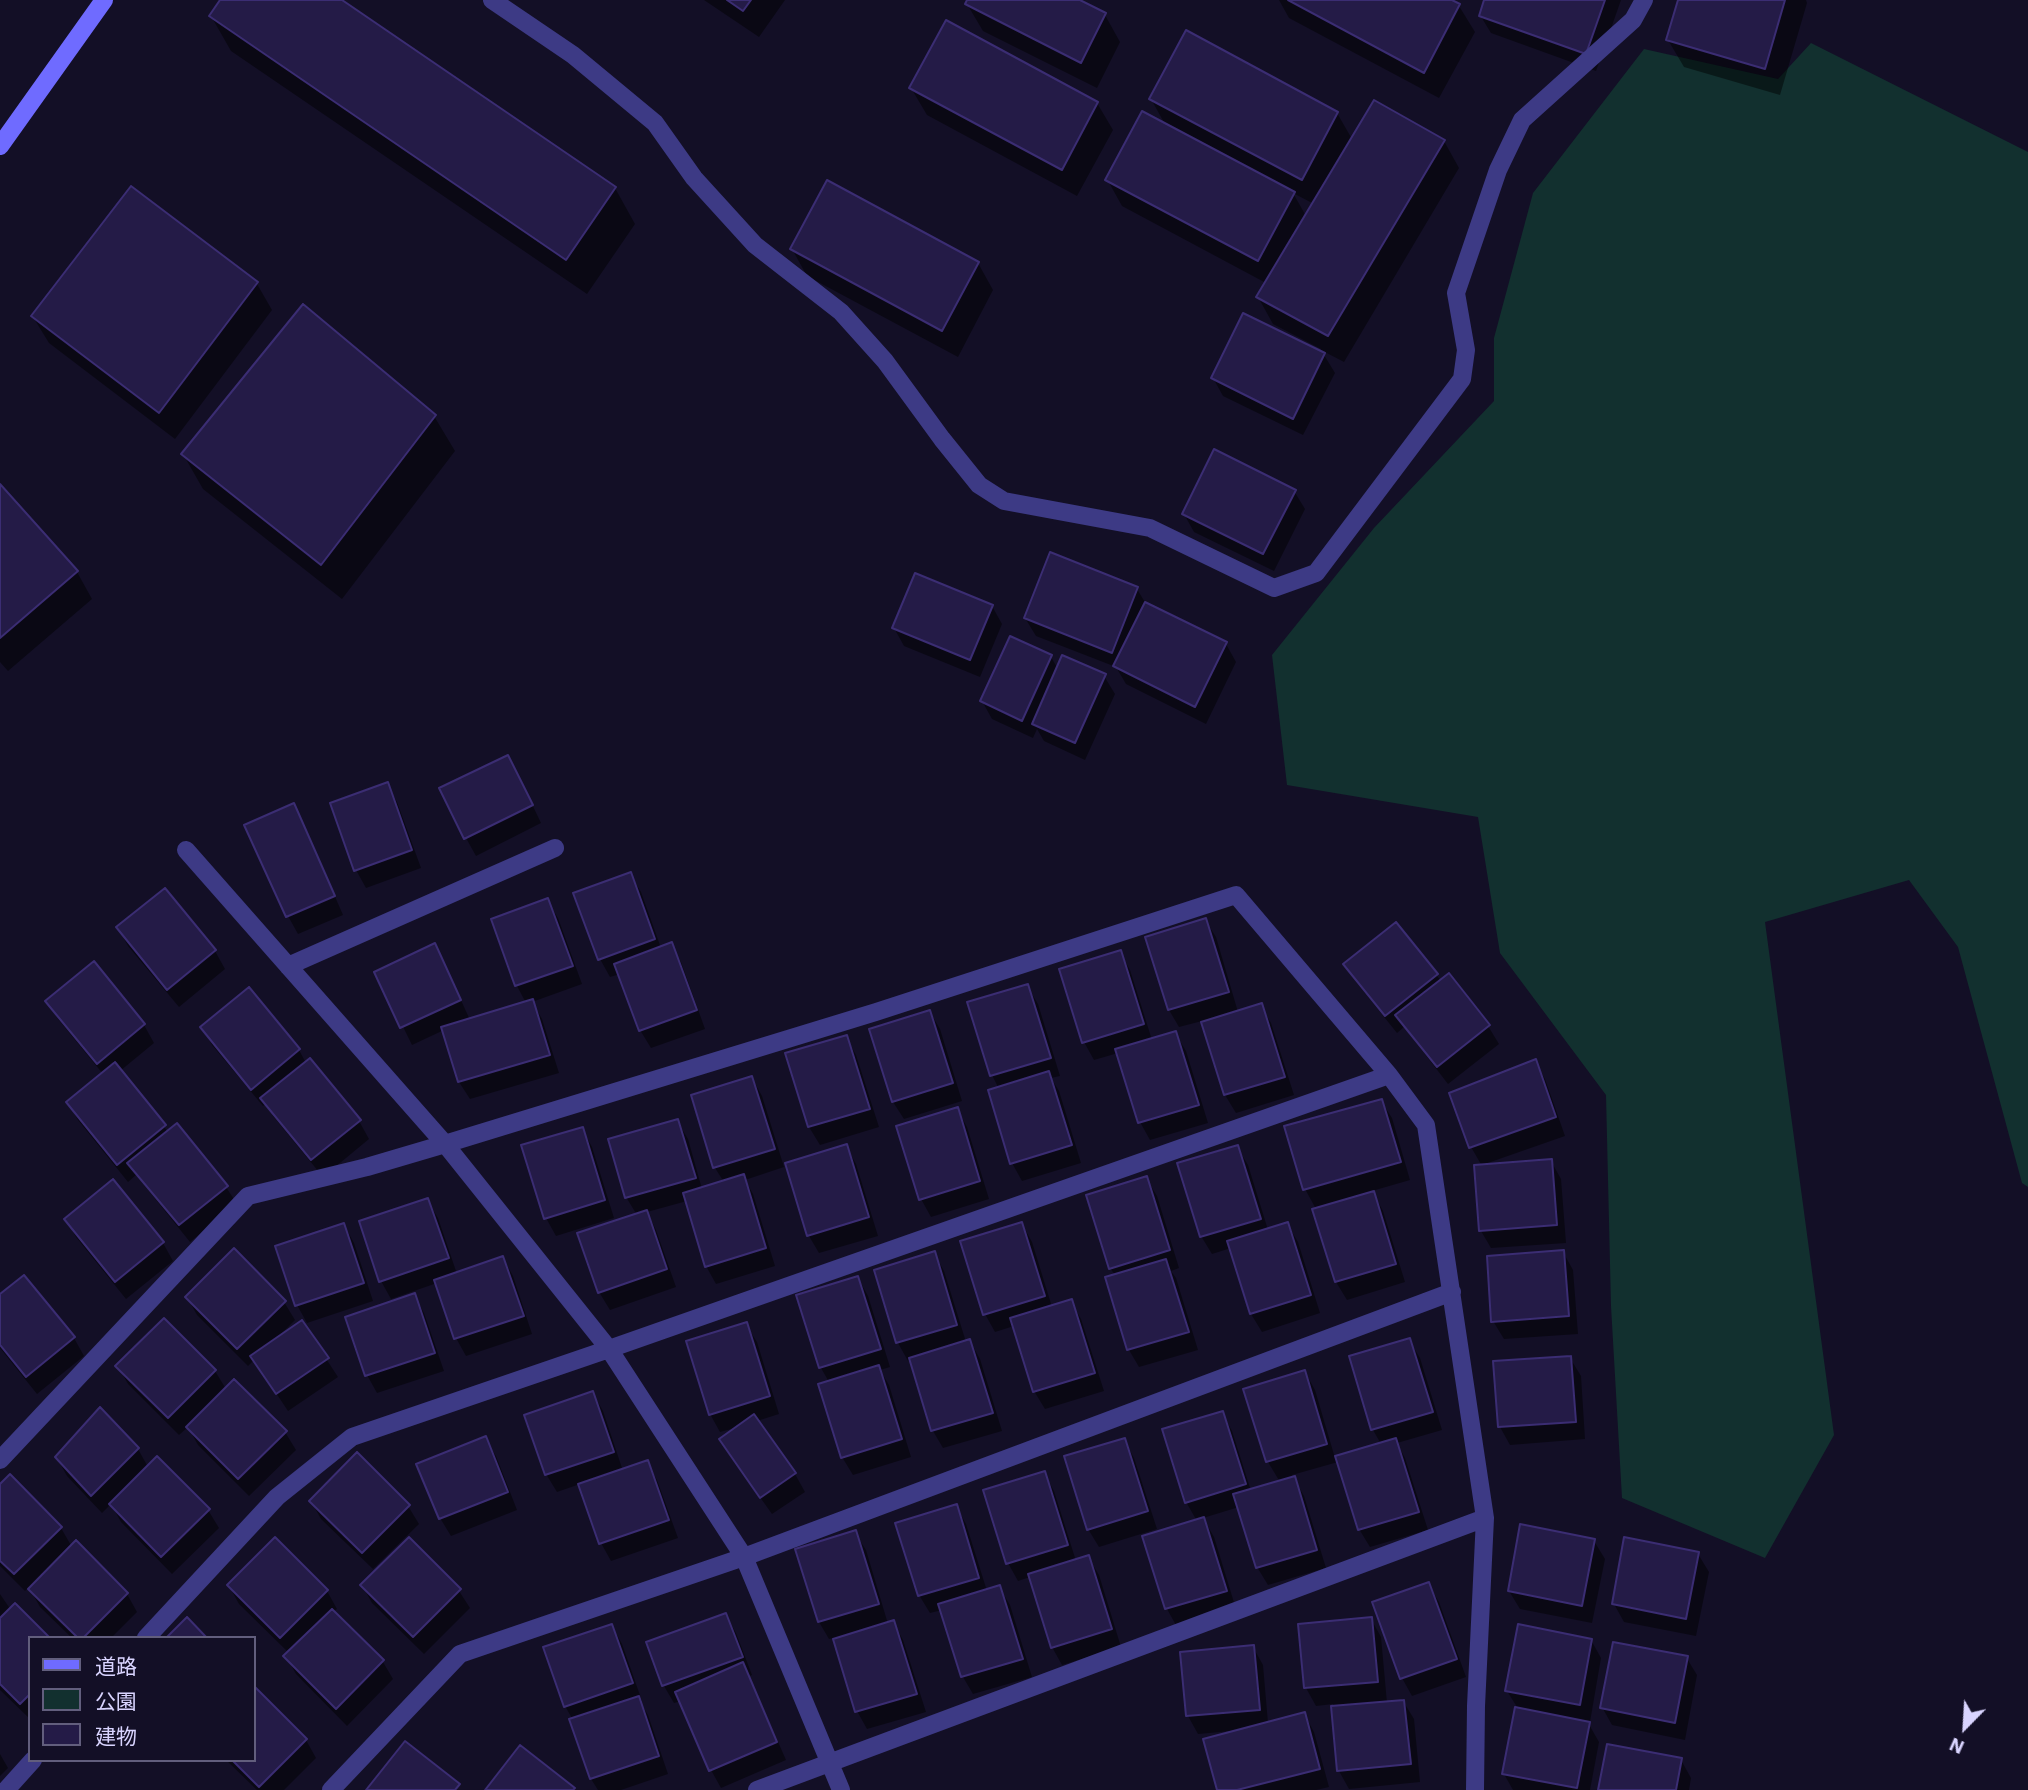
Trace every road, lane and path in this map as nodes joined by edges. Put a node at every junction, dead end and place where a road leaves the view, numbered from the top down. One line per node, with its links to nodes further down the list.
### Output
1 (104, 0): 4 (main road)
2 (492, 0): 3 (street)
3 (1644, 0)
4 (0, 146)
5 (555, 848): 7 (street)
6 (186, 850): 7 (street)
7 (288, 966): 9 (street)
8 (1389, 1074): 9 (street); 10 (street); 11 (street)
9 (445, 1144): 11 (street); 12 (street)
10 (1452, 1292): 13 (street); 14 (street)
11 (609, 1349): 14 (street); 15 (street)
12 (0, 1460)
13 (1485, 1518): 17 (street); 22 (street)
14 (744, 1557): 17 (street); 19 (street)
15 (148, 1636)
16 (31, 1762): 18 (street)
17 (831, 1764): 20 (street); 21 (street)
18 (6, 1790)
19 (331, 1790)
20 (757, 1790)
21 (841, 1790)
22 (1475, 1790)

